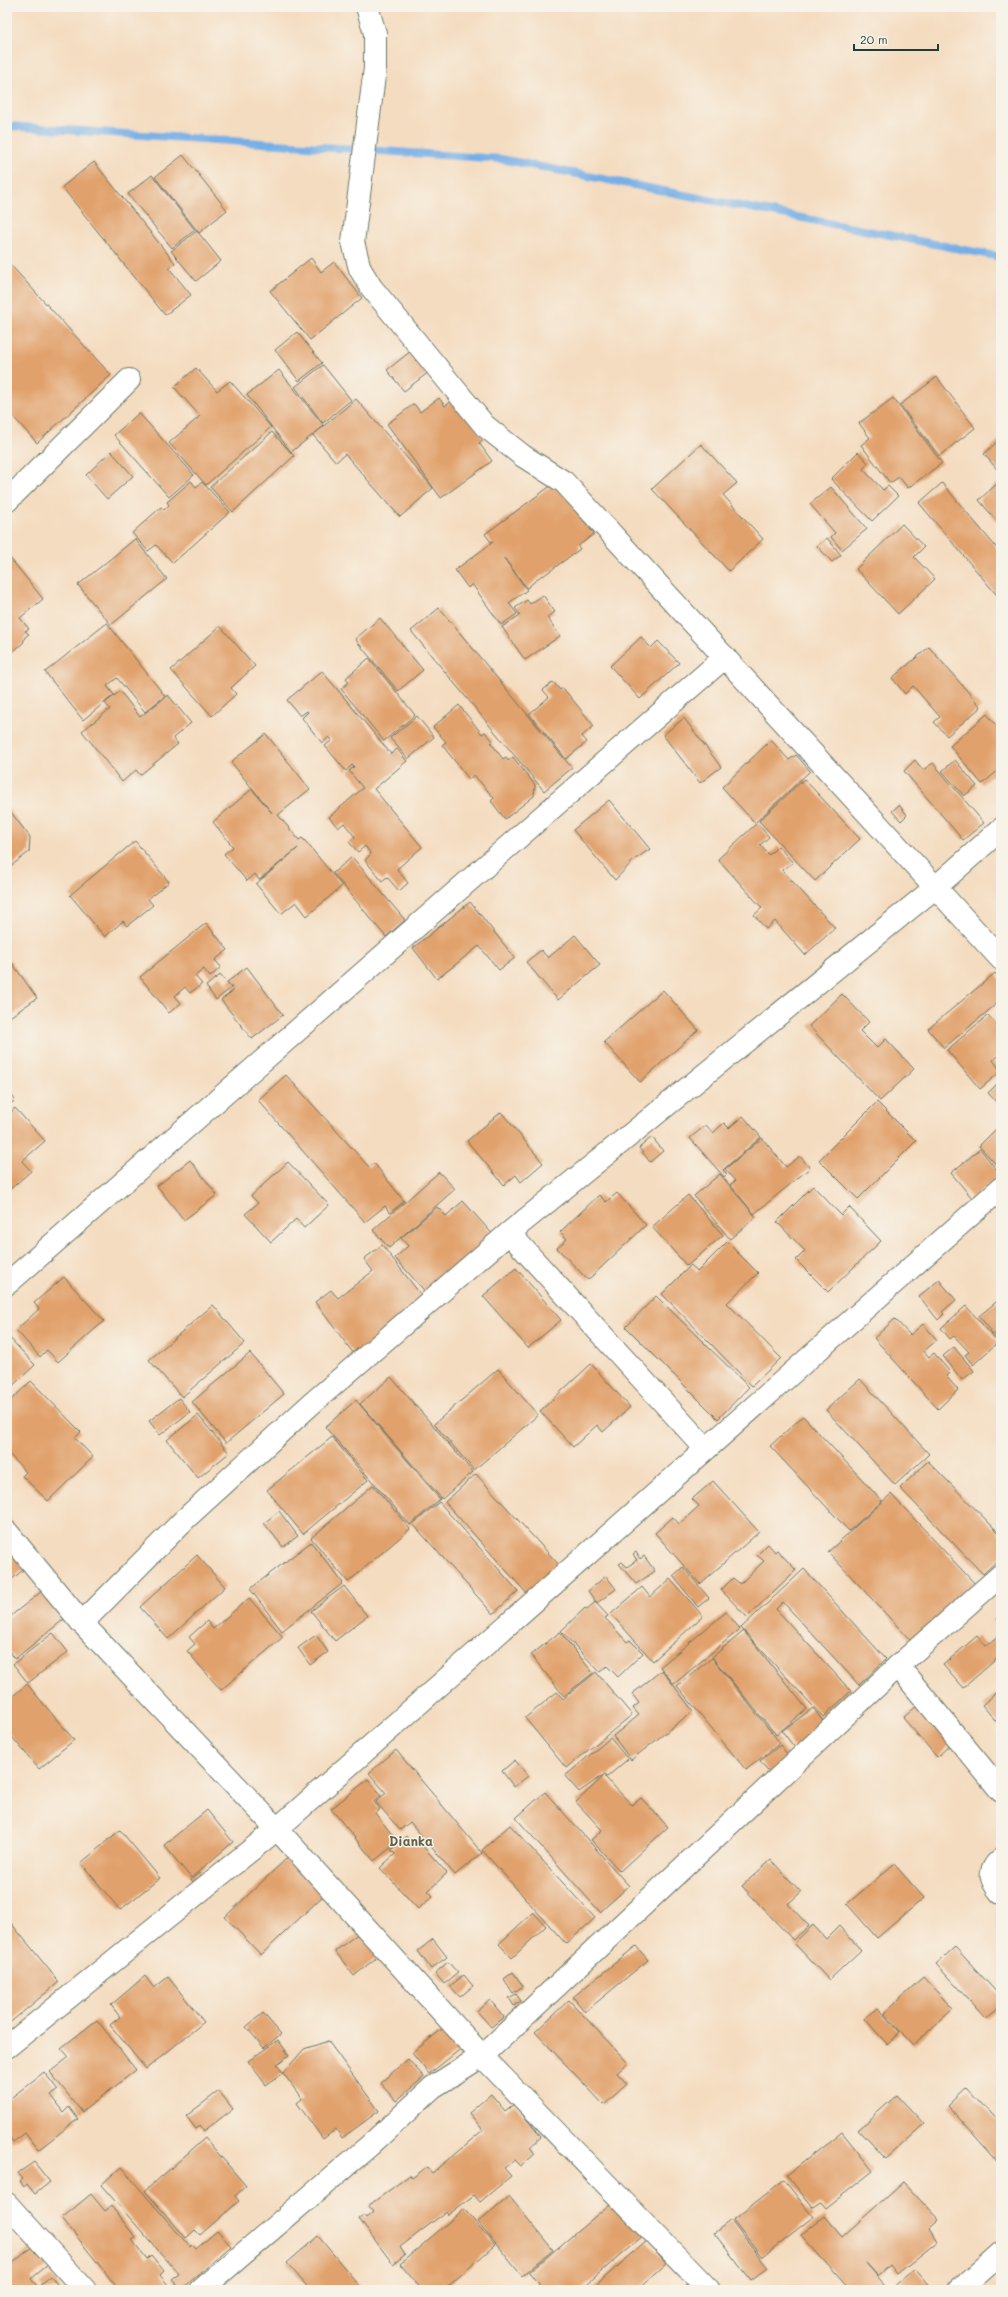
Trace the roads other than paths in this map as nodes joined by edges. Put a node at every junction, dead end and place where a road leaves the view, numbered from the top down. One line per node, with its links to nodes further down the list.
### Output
1 (367, 7): 4 (street)
2 (129, 380): 3 (street)
3 (7, 501)
4 (725, 657): 6 (street); 10 (street)
5 (1001, 829): 6 (street)
6 (936, 887): 7 (street); 9 (street)
7 (1001, 959)
8 (1001, 1188): 11 (street)
9 (509, 1233): 11 (street); 14 (street)
10 (7, 1284)
11 (706, 1449): 17 (street)
12 (7, 1532): 14 (street)
13 (1001, 1575): 15 (street)
14 (82, 1623): 17 (street)
15 (898, 1666): 16 (street); 21 (street)
16 (1001, 1791)
17 (277, 1829): 20 (street); 21 (street)
18 (1001, 1858): 19 (street)
19 (1001, 1894)
20 (7, 2047)
21 (482, 2056): 25 (street); 26 (street)
22 (7, 2204): 24 (street)
23 (1001, 2253): 27 (street)
24 (85, 2290)
25 (201, 2290)
26 (709, 2290)
27 (960, 2290)

